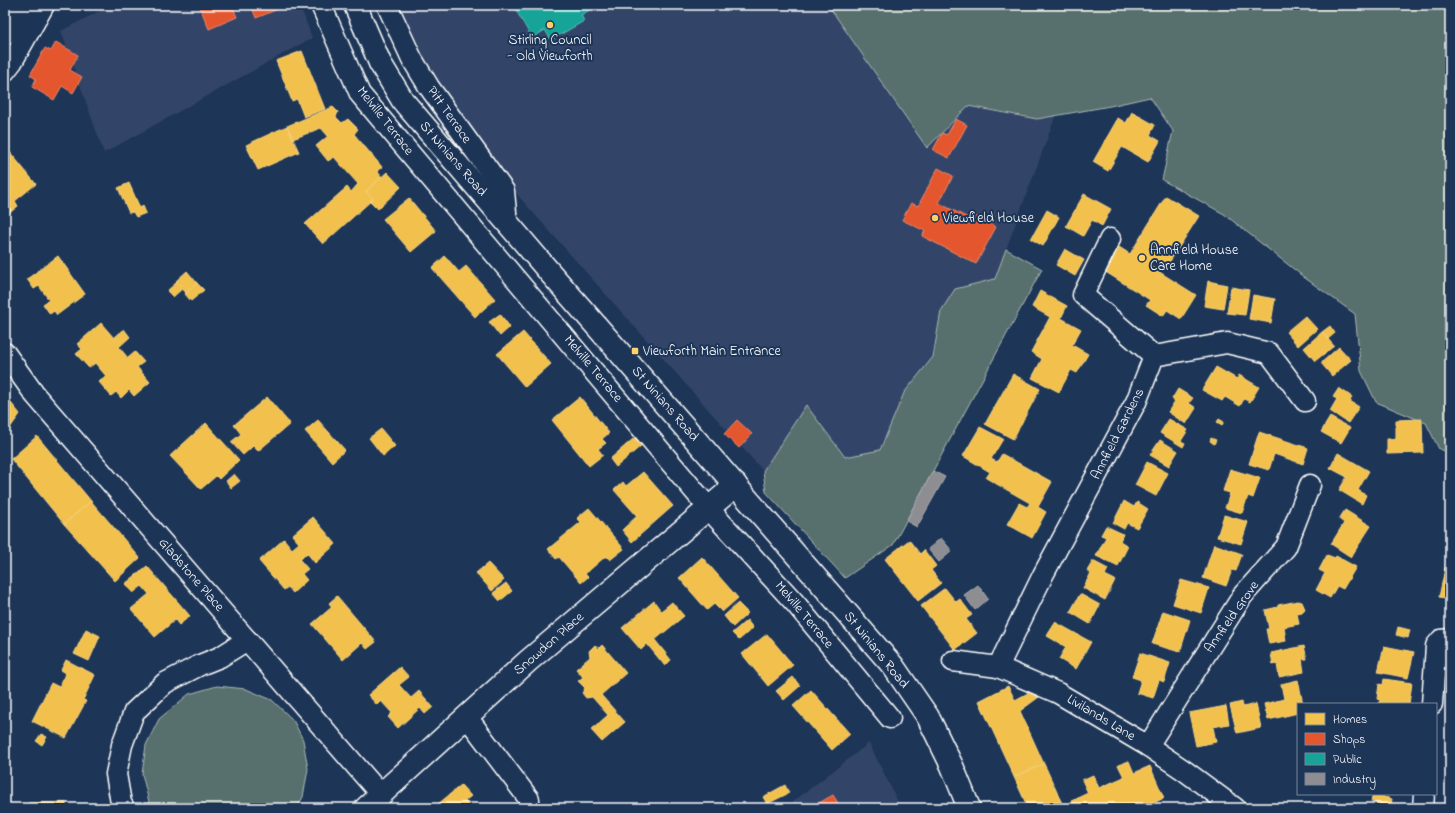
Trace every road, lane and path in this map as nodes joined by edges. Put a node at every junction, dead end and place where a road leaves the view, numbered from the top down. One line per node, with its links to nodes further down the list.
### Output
1 (21, 5): 6 (main road)
2 (44, 5): 7 (street)
3 (321, 5): 15 (street, Melville Terrace)
4 (355, 5): 8 (main road, St Ninians Road)
5 (387, 5): 8 (street, Pitt Terrace)
6 (5, 33)
7 (5, 71)
8 (507, 223): 13 (main road, St Ninians Road)
9 (1110, 239): 11 (street)
10 (5, 353): 17 (street, Gladstone Place)
11 (1154, 356): 12 (street); 19 (street, Annfield Gardens)
12 (1306, 401)
13 (736, 485): 15 (main road, Snowdon Place); 28 (main road, St Ninians Road)
14 (1310, 485): 23 (street, Annfield Grove)
15 (710, 508): 21 (main road, Snowdon Place); 22 (street, Melville Terrace)
16 (1445, 639): 20 (street)
17 (247, 640): 25 (street, Gladstone Place); 26 (street)
18 (953, 661): 19 (street, Livilands Lane)
19 (998, 668): 23 (street, Livilands Lane)
20 (1432, 703)
21 (467, 717): 25 (main road, Snowdon Place); 27 (street)
22 (890, 718)
23 (1148, 746): 29 (street, Livilands Lane)
24 (1424, 795): 30 (street)
25 (374, 801)
26 (124, 808)
27 (529, 808)
28 (969, 808)
29 (1235, 808)
30 (1423, 808)

